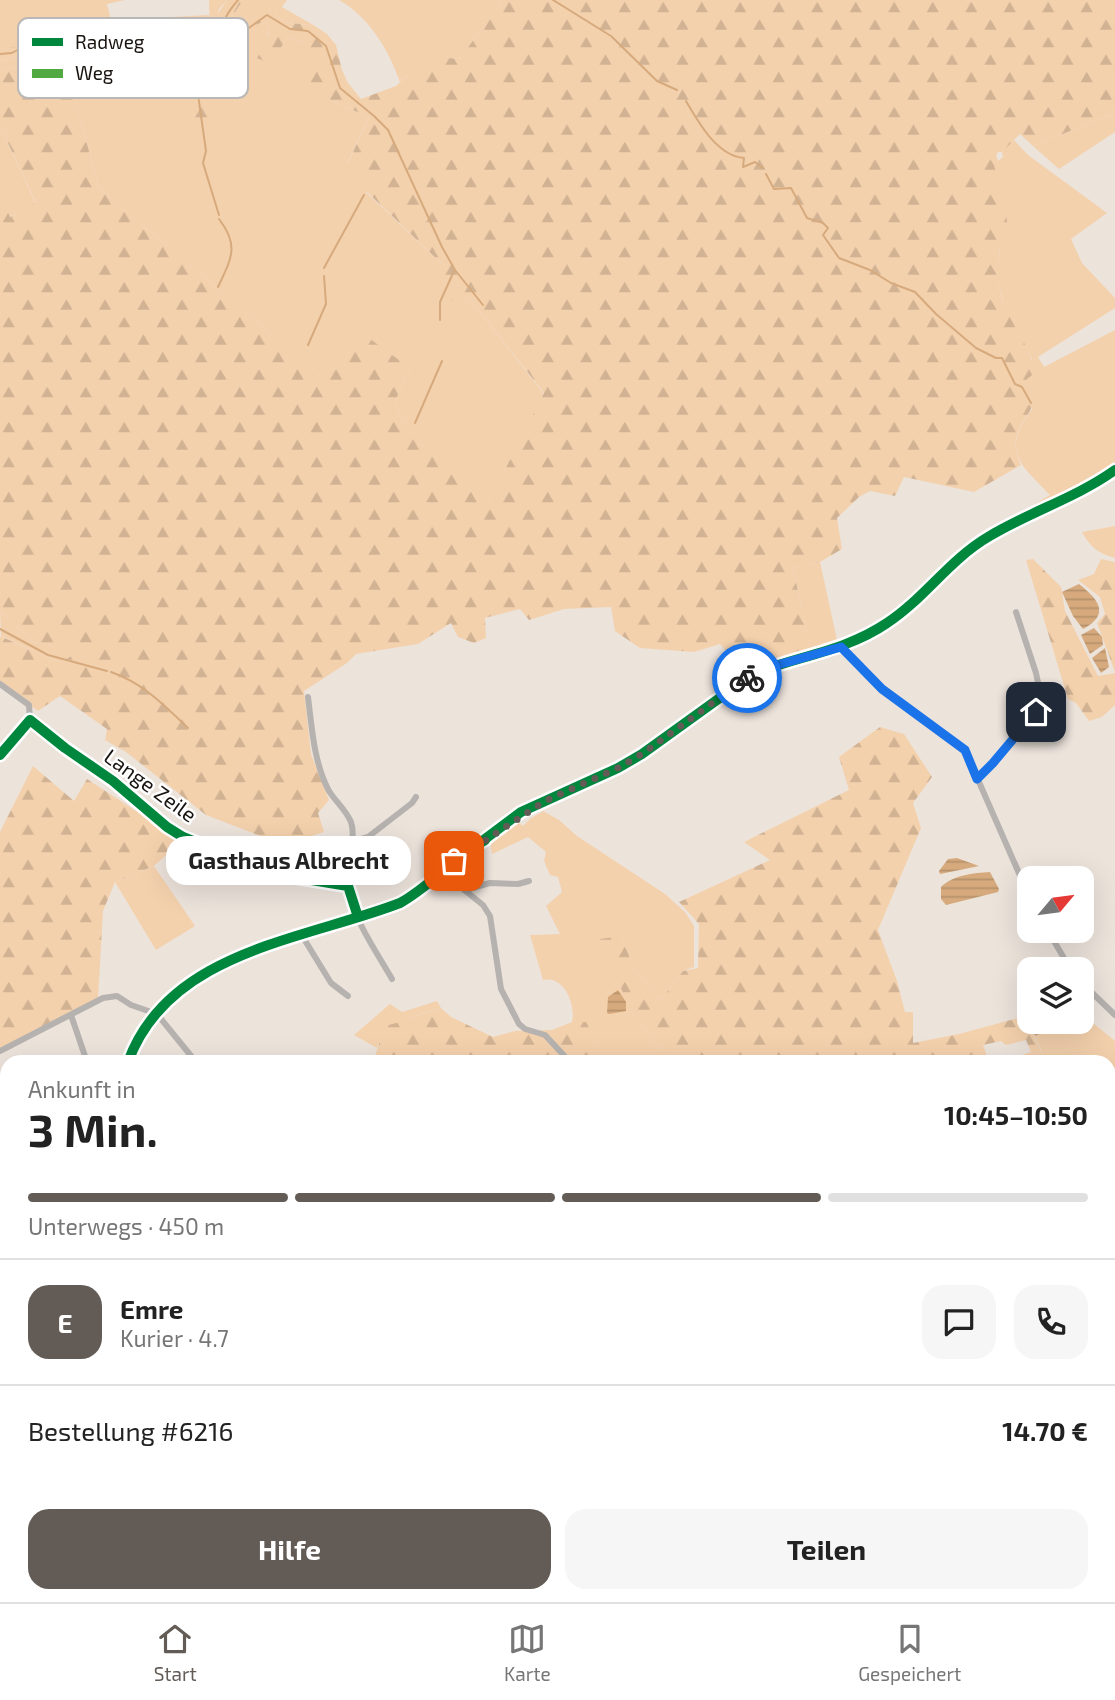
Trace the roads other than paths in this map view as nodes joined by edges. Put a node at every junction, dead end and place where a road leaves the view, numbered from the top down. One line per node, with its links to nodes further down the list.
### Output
1 (1115, 470): 3 (street)
2 (1016, 612): 8 (street)
3 (841, 647): 8 (street); 10 (street)
4 (0, 684): 6 (street, Lange Zeile)
5 (308, 697): 11 (street)
6 (30, 720): 7 (street); 16 (street, Lange Zeile)
7 (0, 755)
8 (977, 779): 13 (street)
9 (416, 797): 11 (street)
10 (545, 801): 12 (street); 12 (street)
11 (351, 842): 16 (street)
12 (477, 845): 14 (street)
13 (1017, 869)
14 (442, 872): 17 (street); 18 (street)
15 (529, 881): 17 (street)
16 (348, 886): 18 (street)
17 (465, 890): 30 (street)
18 (358, 917): 19 (street); 20 (street)
19 (301, 934): 22 (street); 23 (street)
20 (392, 979)
21 (1094, 995): 25 (street)
22 (348, 996)
23 (157, 1014): 24 (street); 28 (street); 29 (street)
24 (71, 1015): 26 (street); 27 (street)
25 (1115, 1015)
26 (0, 1052)
27 (84, 1055)
28 (131, 1055)
29 (190, 1055)
30 (564, 1055)

